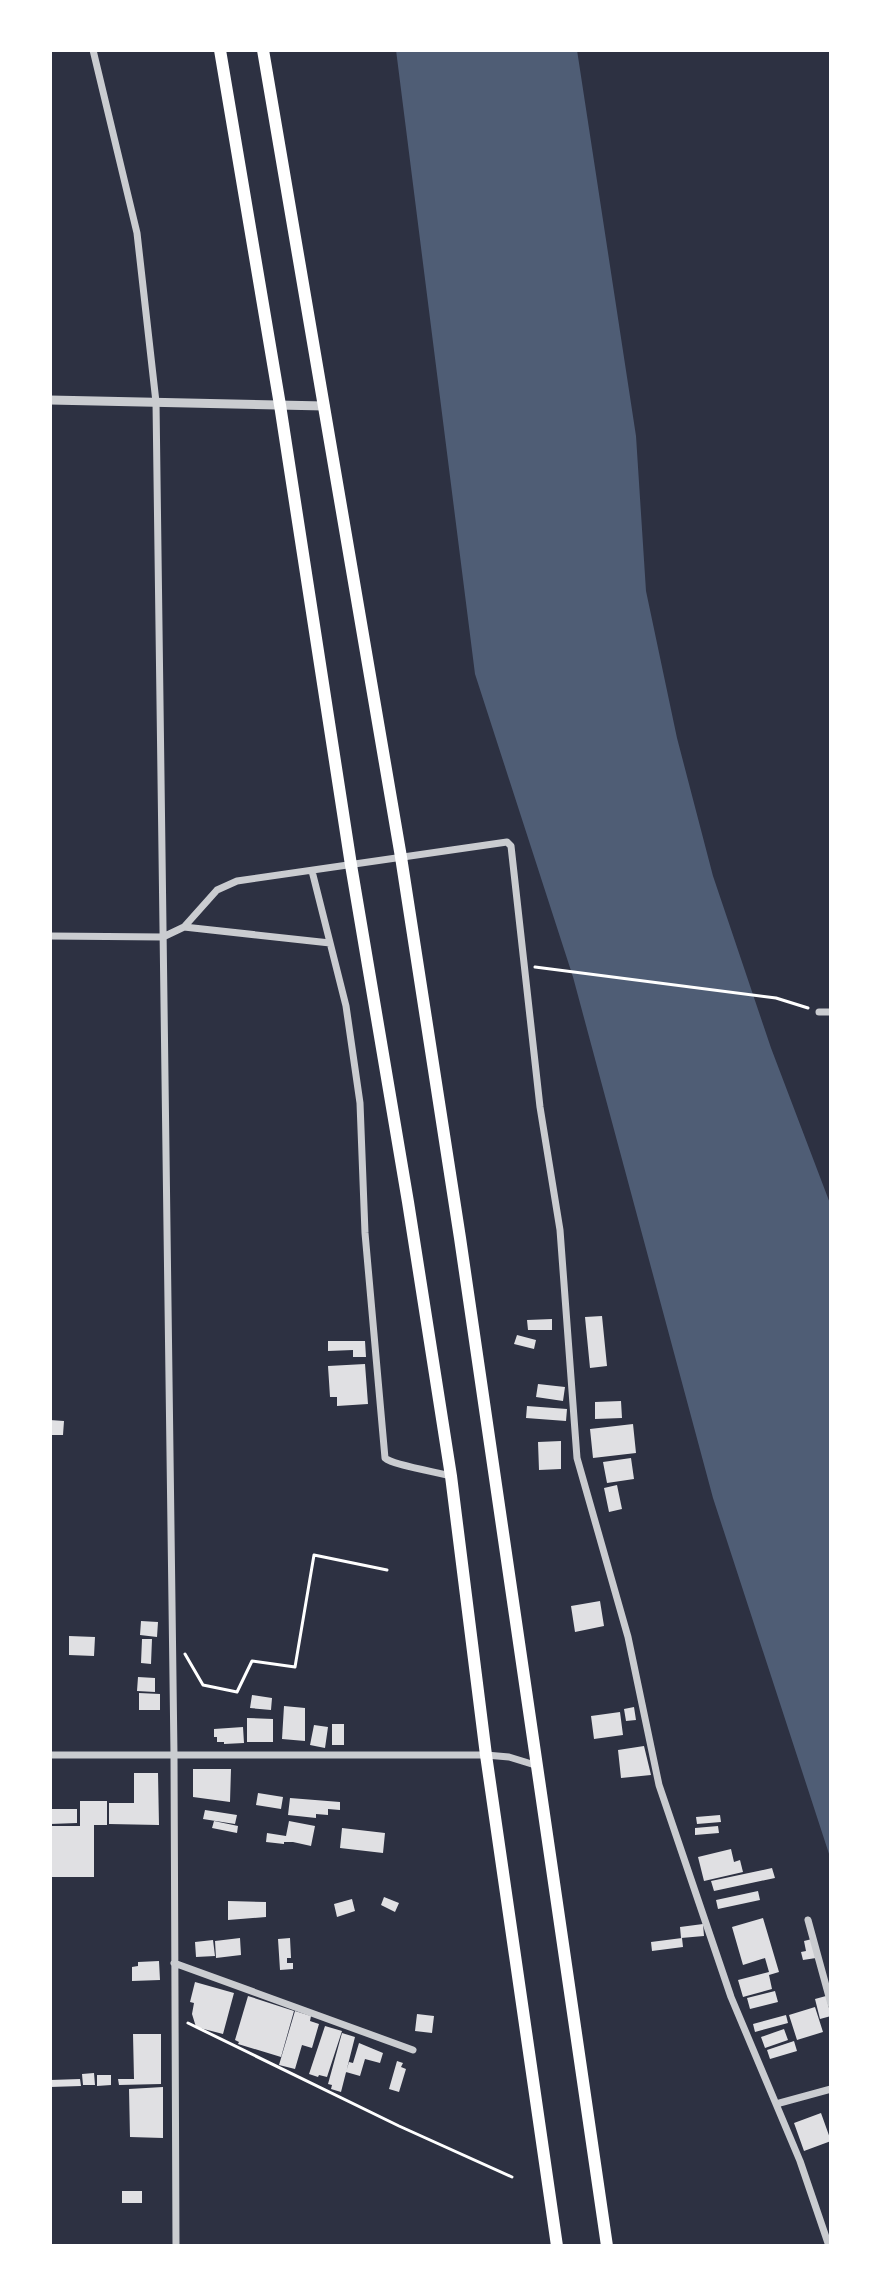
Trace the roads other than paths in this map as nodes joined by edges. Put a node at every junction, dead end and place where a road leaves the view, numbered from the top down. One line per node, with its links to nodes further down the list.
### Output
1 (93, 50): 5 (street)
2 (220, 50): 6 (highway)
3 (263, 50): 7 (highway)
4 (50, 400): 5 (street)
5 (156, 402): 6 (street); 13 (street)
6 (280, 405): 7 (street); 9 (highway)
7 (325, 406): 8 (highway)
8 (401, 857): 9 (street); 21 (highway); 27 (street)
9 (351, 865): 10 (street); 17 (highway)
10 (312, 871): 11 (street); 14 (street)
11 (184, 927): 13 (street); 14 (street)
12 (50, 936): 13 (street)
13 (163, 937): 18 (street)
14 (330, 943): 17 (street)
15 (819, 1012): 16 (street)
16 (831, 1012)
17 (451, 1476): 20 (highway)
18 (174, 1754): 19 (street); 20 (street); 23 (street)
19 (50, 1755)
20 (486, 1755): 21 (street); 29 (highway)
21 (535, 1765): 30 (highway)
22 (808, 1920): 24 (street)
23 (174, 1963): 25 (street); 28 (street)
24 (831, 2004)
25 (413, 2050)
26 (831, 2089): 27 (street)
27 (776, 2104): 31 (street)
28 (176, 2246)
29 (557, 2246)
30 (607, 2246)
31 (829, 2246)

